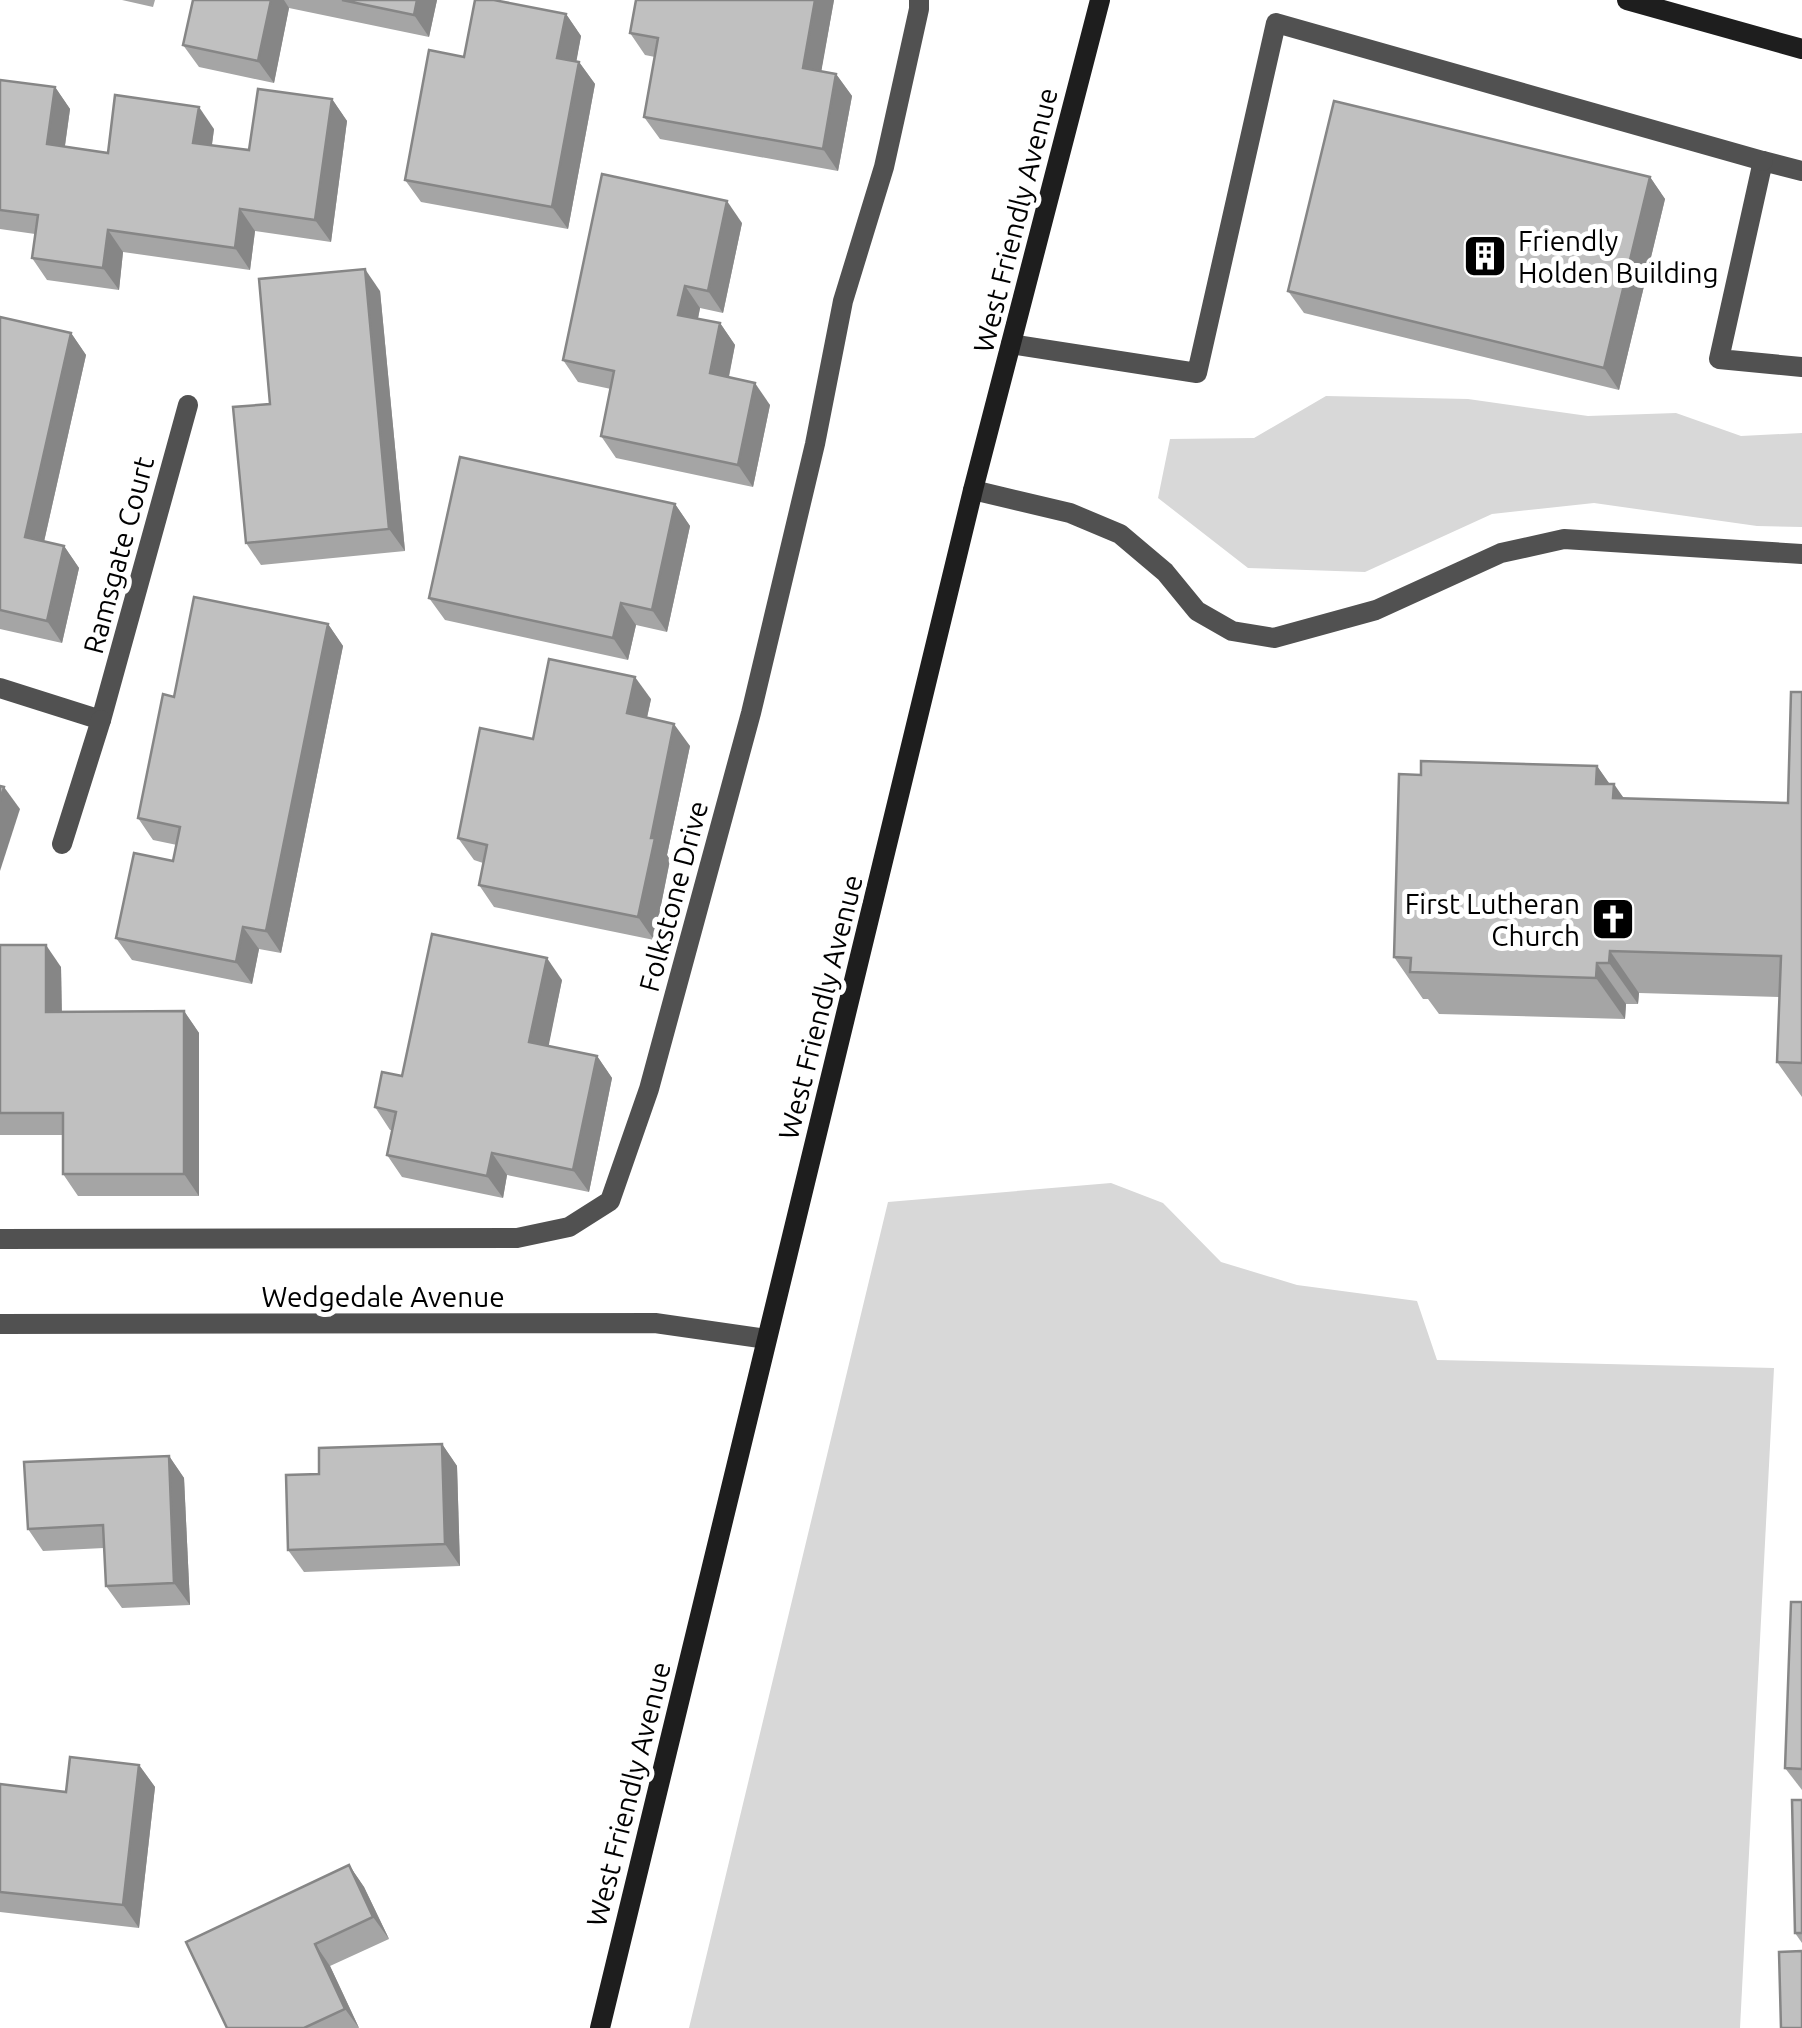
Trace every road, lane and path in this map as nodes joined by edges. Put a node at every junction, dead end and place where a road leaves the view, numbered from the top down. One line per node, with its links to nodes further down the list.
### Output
1 (919, 0): 15 (street, Folkstone Drive)
2 (1100, 0): 7 (main road, West Friendly Avenue)
3 (1627, 0): 4 (main road)
4 (1802, 49)
5 (1762, 161): 6 (street); 7 (street); 8 (street)
6 (1802, 171)
7 (1011, 344): 10 (main road, West Friendly Avenue)
8 (1802, 367)
9 (188, 405): 13 (street, Ramsgate Court)
10 (973, 490): 11 (street); 17 (main road, West Friendly Avenue)
11 (1802, 554)
12 (0, 688): 13 (street)
13 (101, 720): 14 (street, Ramsgate Court)
14 (62, 844)
15 (0, 1238)
16 (0, 1324): 17 (street, Wedgedale Avenue)
17 (766, 1339): 18 (main road, West Friendly Avenue)
18 (600, 2028)

